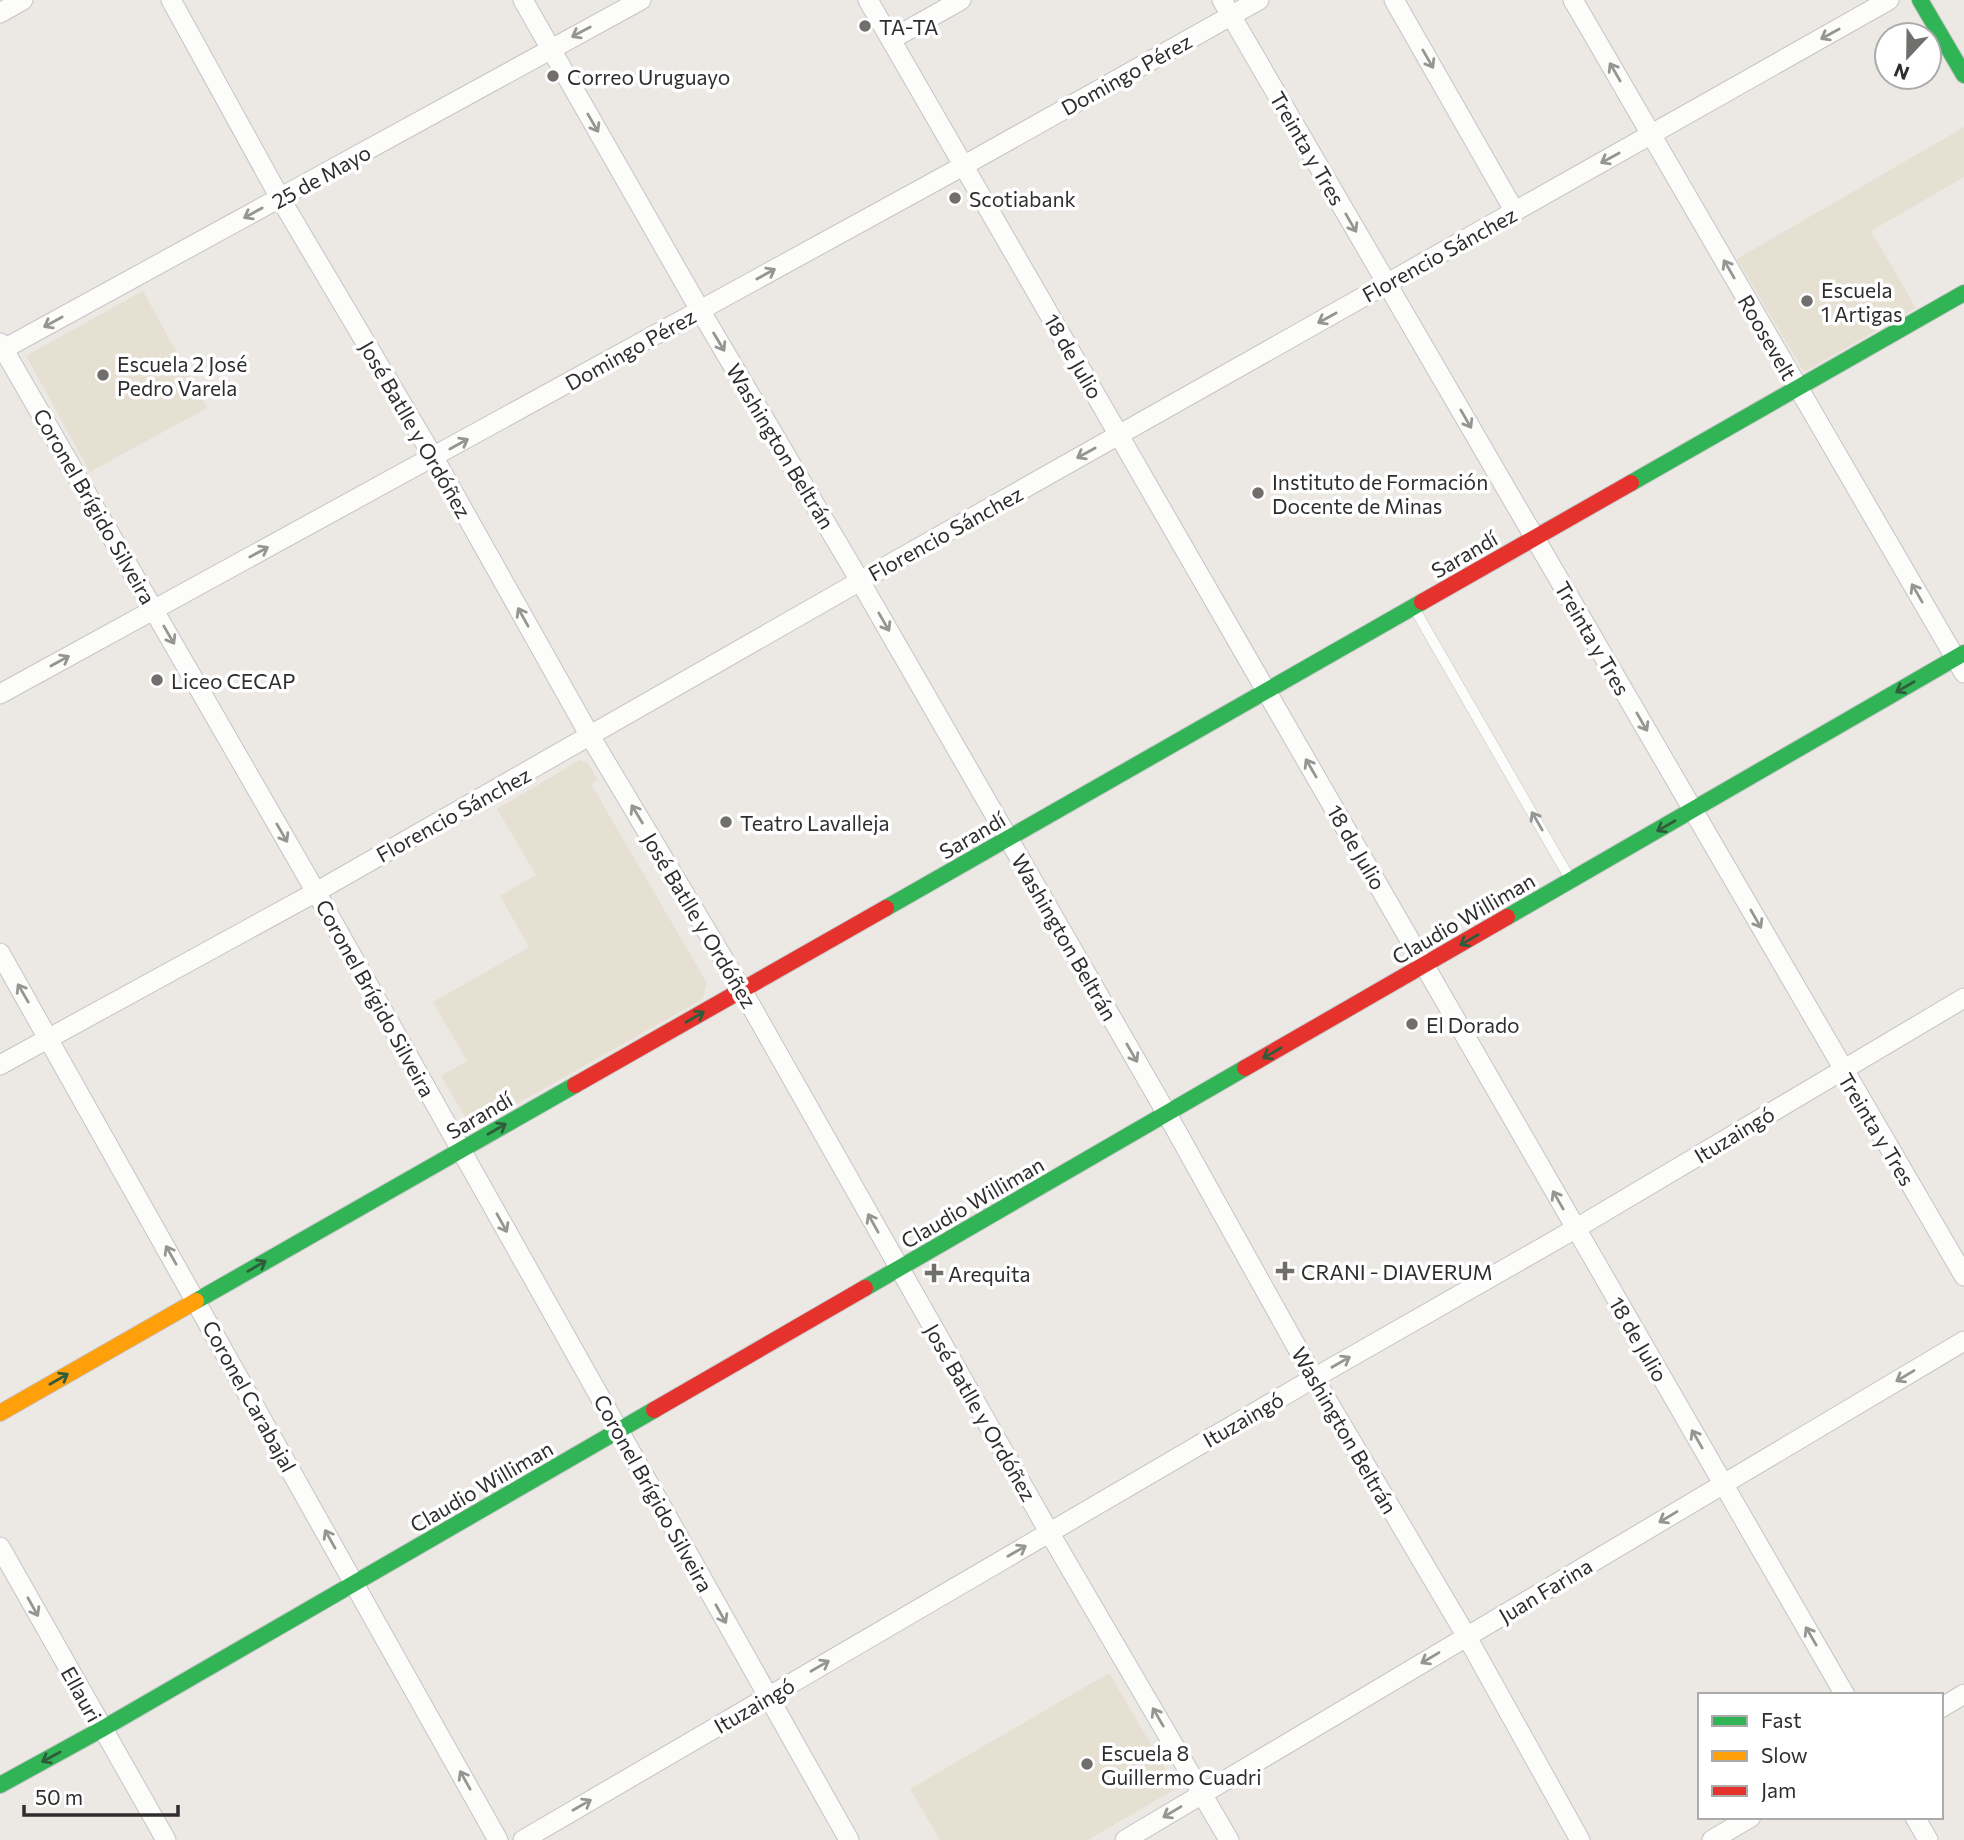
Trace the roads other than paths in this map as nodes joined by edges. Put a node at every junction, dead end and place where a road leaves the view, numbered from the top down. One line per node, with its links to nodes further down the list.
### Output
1 (23, 0): 13 (street)
2 (171, 0): 19 (street, José Batlle y Ordóñez)
3 (523, 0): 15 (street, Washington Beltrán)
4 (641, 0): 15 (street, 25 de Mayo, one-way to 15)
5 (867, 0): 14 (street, 18 de Julio)
6 (961, 0): 14 (street)
7 (1259, 0): 12 (street, Domingo Pérez)
8 (1394, 0): 20 (street, one-way to 20)
9 (1573, 0): 17 (street, Roosevelt, one-way to 9)
10 (1889, 0): 17 (street, Florencio Sánchez, one-way to 17)
11 (1920, 0): 16 (street)
12 (1226, 8): 18 (street, Domingo Pérez); 21 (street, Treinta y Tres, one-way to 21)
13 (0, 13)
14 (892, 39): 18 (street, 18 de Julio)
15 (551, 49): 19 (street, 25 de Mayo); 23 (street, Washington Beltrán, one-way to 23)
16 (1964, 75)
17 (1651, 135): 20 (street, Florencio Sánchez, one-way to 20); 25 (street, Roosevelt, one-way to 17)
18 (963, 166): 23 (street, Domingo Pérez, one-way to 18); 26 (street, 18 de Julio)
19 (280, 198): 24 (street, 25 de Mayo, one-way to 24); 27 (street, José Batlle y Ordóñez)
20 (1514, 212): 21 (street, Florencio Sánchez)
21 (1387, 284): 26 (street, Florencio Sánchez, one-way to 26); 28 (street, Treinta y Tres, one-way to 28)
22 (1964, 293): 25 (street, Sarandí)
23 (700, 310): 27 (street, Domingo Pérez, one-way to 23); 29 (street, Washington Beltrán, one-way to 29)
24 (1, 348): 31 (street, Coronel Brígido Silveira)
25 (1798, 387): 28 (street, Sarandí); 32 (street, Roosevelt, one-way to 25)
26 (1119, 435): 29 (street, Florencio Sánchez, one-way to 29); 33 (street, 18 de Julio)
27 (434, 458): 31 (street, Domingo Pérez, one-way to 27); 35 (street, José Batlle y Ordóñez, one-way to 27)
28 (1535, 538): 30 (street, Sarandí); 36 (street, Treinta y Tres, one-way to 36)
29 (860, 581): 35 (street, Florencio Sánchez); 37 (street, Washington Beltrán, one-way to 37)
30 (1413, 607): 33 (street, Sarandí); 38 (lane, one-way to 30)
31 (155, 609): 34 (street, Domingo Pérez, one-way to 31); 39 (street, Coronel Brígido Silveira, one-way to 39)
32 (1961, 661): 36 (street, Claudio Williman, one-way to 36)
33 (1267, 691): 37 (street, Sarandí); 41 (street, 18 de Julio, one-way to 33)
34 (0, 694)
35 (590, 736): 39 (street, Florencio Sánchez); 42 (street, José Batlle y Ordóñez, one-way to 35)
36 (1693, 810): 38 (street, Claudio Williman, one-way to 38); 46 (street, Treinta y Tres, one-way to 46)
37 (1008, 838): 42 (street, Sarandí); 47 (street, Washington Beltrán, one-way to 47)
38 (1571, 880): 41 (street, Claudio Williman, one-way to 41)
39 (316, 892): 44 (street, Florencio Sánchez); 48 (street, Coronel Brígido Silveira)
40 (0, 953): 44 (street, Coronel Carabajal, one-way to 40)
41 (1425, 965): 47 (street, Claudio Williman, one-way to 47); 49 (street, 18 de Julio, one-way to 41)
42 (742, 990): 48 (street, Sarandí, one-way to 42); 50 (street, José Batlle y Ordóñez, one-way to 42)
43 (1964, 998): 46 (street, Ituzaingó)
44 (48, 1037): 45 (street, Florencio Sánchez); 52 (street, Coronel Carabajal, one-way to 44)
45 (0, 1065)
46 (1842, 1069): 49 (street, Ituzaingó); 51 (street, Treinta y Tres)
47 (1167, 1114): 50 (street, Claudio Williman); 54 (street, Washington Beltrán)
48 (461, 1150): 52 (street, Sarandí, one-way to 48); 56 (street, Coronel Brígido Silveira, one-way to 56)
49 (1575, 1229): 54 (street, Ituzaingó, one-way to 49); 57 (street, 18 de Julio, one-way to 49)
50 (899, 1268): 56 (street, Claudio Williman); 58 (street, José Batlle y Ordóñez)
51 (1964, 1276)
52 (196, 1301): 55 (street, Sarandí, one-way to 52); 60 (street, Coronel Carabajal, one-way to 52)
53 (1964, 1341): 57 (street, Juan Farina, one-way to 57)
54 (1314, 1378): 58 (street, Ituzaingó); 61 (street, Washington Beltrán)
55 (0, 1413)
56 (619, 1430): 60 (street, Claudio Williman); 64 (street, Coronel Brígido Silveira, one-way to 64)
57 (1723, 1484): 61 (street, Juan Farina, one-way to 61); 62 (street, 18 de Julio, one-way to 57)
58 (1049, 1532): 64 (street, Ituzaingó, one-way to 58); 68 (street, José Batlle y Ordóñez, one-way to 58)
59 (0, 1548): 66 (street, Ellauri, one-way to 66)
60 (355, 1583): 66 (street, Claudio Williman); 72 (street, Coronel Carabajal, one-way to 60)
61 (1467, 1637): 68 (street, Juan Farina, one-way to 68); 77 (street, Washington Beltrán)
62 (1844, 1693)
63 (1964, 1695): 65 (street)
64 (767, 1697): 73 (street, Ituzaingó, one-way to 64); 74 (street, Coronel Brígido Silveira)
65 (1943, 1707)
66 (102, 1729): 67 (street, Claudio Williman, one-way to 67); 71 (street, Ellauri)
67 (0, 1785)
68 (1203, 1794): 75 (street, Juan Farina, one-way to 75); 76 (street, José Batlle y Ordóñez)
69 (1748, 1819): 78 (street)
70 (1916, 1819): 79 (street)
71 (166, 1840)
72 (498, 1840)
73 (523, 1840)
74 (849, 1840)
75 (1125, 1840)
76 (1229, 1840)
77 (1580, 1840)
78 (1712, 1840)
79 (1928, 1840)

